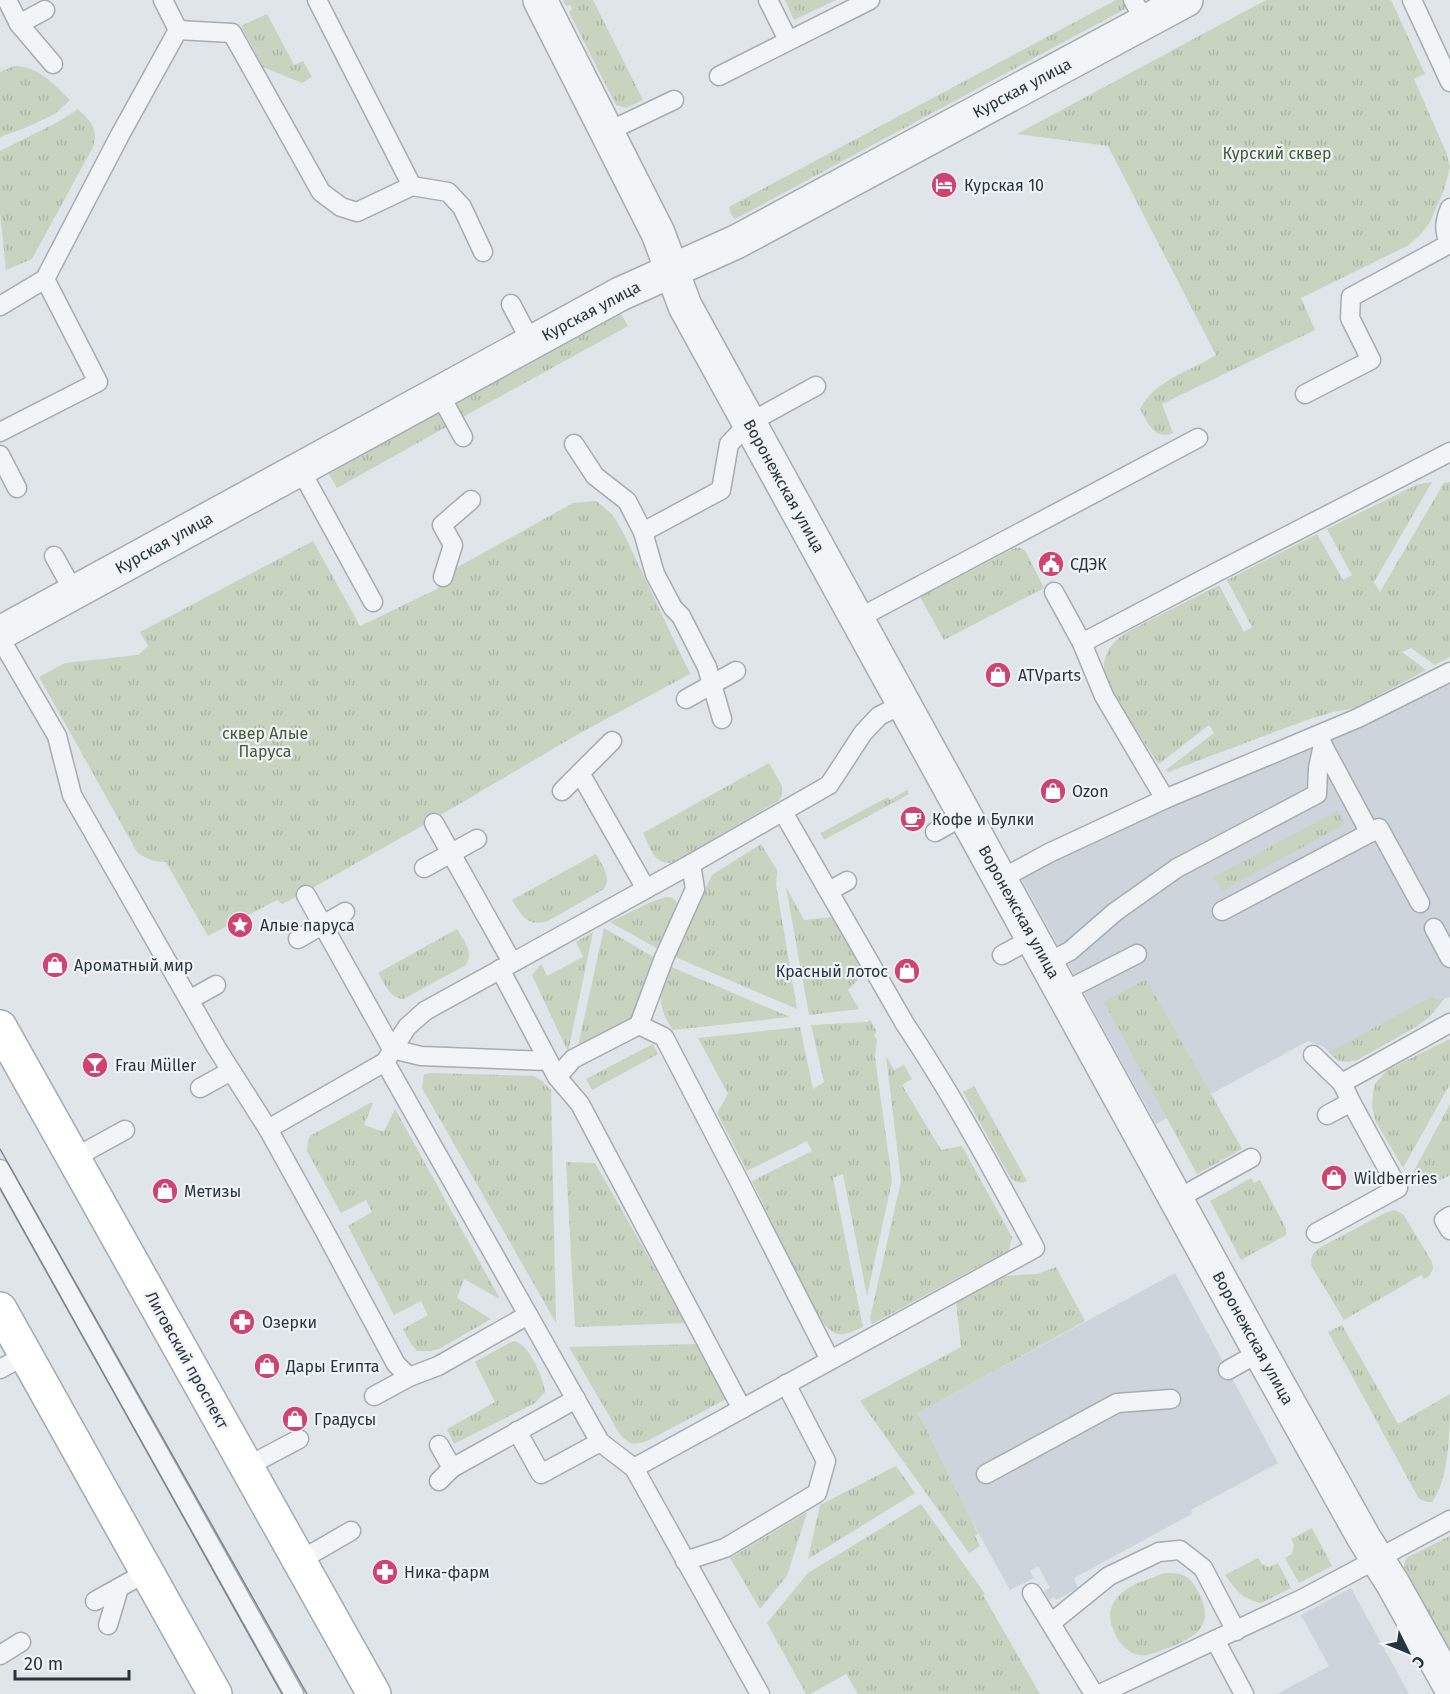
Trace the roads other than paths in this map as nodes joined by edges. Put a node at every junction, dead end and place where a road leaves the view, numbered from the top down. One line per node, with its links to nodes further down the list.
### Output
1 (7, 0): 11 (lane)
2 (163, 0): 12 (lane)
3 (317, 0): 19 (lane)
4 (540, 0): 18 (street, Воронежская улица)
5 (768, 0): 13 (lane)
6 (870, 0): 13 (lane)
7 (1186, 0): 10 (street, Курская улица)
8 (1412, 0): 16 (lane)
9 (45, 10): 11 (lane)
10 (1139, 11): 23 (street, Курская улица)
11 (19, 24): 14 (lane)
12 (178, 30): 19 (lane); 24 (lane)
13 (788, 40): 15 (lane)
14 (53, 64)
15 (720, 76)
16 (1450, 82)
17 (674, 100): 18 (lane)
18 (607, 132): 23 (street, Воронежская улица)
19 (412, 186): 22 (lane)
20 (1450, 208): 21 (lane)
21 (1450, 244): 30 (lane)
22 (483, 252)
23 (672, 271): 27 (street, Курская улица); 31 (street, Воронежская улица)
24 (45, 279): 26 (lane); 32 (lane)
25 (510, 304): 27 (lane)
26 (0, 306)
27 (531, 342): 29 (street, Курская улица)
28 (816, 386): 31 (lane)
29 (439, 393): 33 (lane); 38 (street, Курская улица)
30 (1305, 394)
31 (749, 423): 41 (lane); 47 (street, Воронежская улица)
32 (0, 432)
33 (463, 437)
34 (1198, 438): 47 (lane)
35 (574, 444): 41 (lane)
36 (1450, 452): 50 (lane)
37 (0, 455): 39 (lane)
38 (300, 469): 44 (street, Курская улица); 46 (lane)
39 (10, 485)
40 (471, 500): 43 (lane)
41 (643, 532): 53 (lane)
42 (54, 556): 44 (lane)
43 (443, 577)
44 (74, 592): 48 (street, Курская улица)
45 (1054, 592): 50 (lane)
46 (373, 602)
47 (857, 619): 55 (street, Воронежская улица)
48 (0, 633)
49 (0, 638): 89 (lane)
50 (1082, 644): 61 (lane)
51 (736, 671): 53 (lane)
52 (1450, 672): 57 (lane)
53 (712, 685): 54 (lane); 56 (lane)
54 (686, 699)
55 (903, 704): 62 (lane); 63 (street, Воронежская улица)
56 (722, 719)
57 (1320, 740): 61 (lane); 66 (lane); 82 (lane)
58 (612, 741): 59 (lane)
59 (580, 772): 60 (lane); 73 (lane)
60 (562, 791)
61 (1165, 799): 71 (lane)
62 (783, 812): 69 (lane); 74 (lane)
63 (965, 815): 65 (lane); 71 (street, Воронежская улица)
64 (434, 823): 68 (lane)
65 (935, 832)
66 (1370, 833): 76 (lane); 77 (lane)
67 (477, 839): 68 (lane)
68 (452, 853): 70 (lane); 86 (lane)
69 (691, 864): 73 (lane); 91 (lane)
70 (424, 868)
71 (1001, 879): 82 (street, Воронежская улица)
72 (847, 881): 74 (lane)
73 (646, 890): 86 (lane)
74 (829, 891): 113 (lane)
75 (306, 896): 79 (lane)
76 (1420, 903)
77 (1222, 911)
78 (345, 912): 79 (lane)
79 (323, 925): 81 (lane); 93 (lane)
80 (1434, 928): 85 (lane)
81 (298, 939)
82 (1040, 951): 84 (lane); 88 (street, Воронежская улица)
83 (1137, 954): 88 (lane)
84 (1002, 956)
85 (1450, 958)
86 (506, 965): 93 (lane); 95 (lane)
87 (216, 985): 89 (lane)
88 (1063, 992): 106 (street, Воронежская улица)
89 (189, 1000): 96 (lane)
90 (1450, 1023): 97 (lane)
91 (639, 1025): 95 (lane); 113 (lane)
92 (0, 1027): 103 (main road, Лиговский проспект)
93 (389, 1055): 95 (lane); 101 (lane); 111 (lane)
94 (1312, 1055): 97 (lane)
95 (552, 1069): 121 (lane)
96 (231, 1071): 98 (lane); 101 (lane)
97 (1342, 1083): 99 (lane)
98 (200, 1088)
99 (1351, 1102): 100 (lane); 109 (lane)
100 (1327, 1115)
101 (268, 1129): 116 (lane)
102 (125, 1130): 103 (lane)
103 (74, 1158): 126 (main road, Лиговский проспект)
104 (1251, 1158): 106 (lane)
105 (0, 1169): 148 (lane)
106 (1177, 1199): 112 (street, Воронежская улица)
107 (1450, 1216): 108 (lane)
108 (1450, 1230)
109 (1316, 1233)
110 (0, 1309): 114 (main road)
111 (528, 1315): 116 (lane); 119 (lane)
112 (1260, 1352): 115 (lane); 133 (street, Воронежская улица)
113 (830, 1360): 117 (lane)
114 (13, 1362): 136 (main road)
115 (1228, 1370)
116 (409, 1377): 118 (lane)
117 (786, 1384): 121 (lane); 135 (lane)
118 (374, 1396)
119 (576, 1399): 122 (lane); 124 (lane)
120 (1171, 1399): 129 (lane)
121 (742, 1409): 128 (lane)
122 (517, 1431): 124 (lane); 127 (lane)
123 (299, 1439): 126 (lane)
124 (600, 1442): 128 (lane)
125 (440, 1445): 127 (lane)
126 (246, 1467): 134 (main road, Лиговский проспект)
127 (452, 1468): 130 (lane)
128 (634, 1468): 135 (lane)
129 (986, 1474)
130 (439, 1481)
131 (1450, 1520): 133 (lane)
132 (351, 1531): 134 (lane)
133 (1377, 1559): 142 (lane); 146 (street, Воронежская улица)
134 (299, 1561): 149 (main road, Лиговский проспект)
135 (685, 1561): 150 (lane)
136 (147, 1572): 137 (lane); 147 (main road)
137 (119, 1588): 139 (lane); 141 (lane)
138 (1032, 1593): 140 (lane)
139 (95, 1601)
140 (1051, 1623): 142 (lane); 151 (lane)
141 (108, 1625)
142 (1236, 1630): 143 (lane)
143 (1215, 1640): 152 (lane); 153 (lane)
144 (21, 1642): 145 (lane)
145 (0, 1655)
146 (1450, 1686)
147 (215, 1694)
148 (294, 1694)
149 (374, 1694)
150 (760, 1694)
151 (1094, 1694)
152 (1100, 1694)
153 (1244, 1694)

